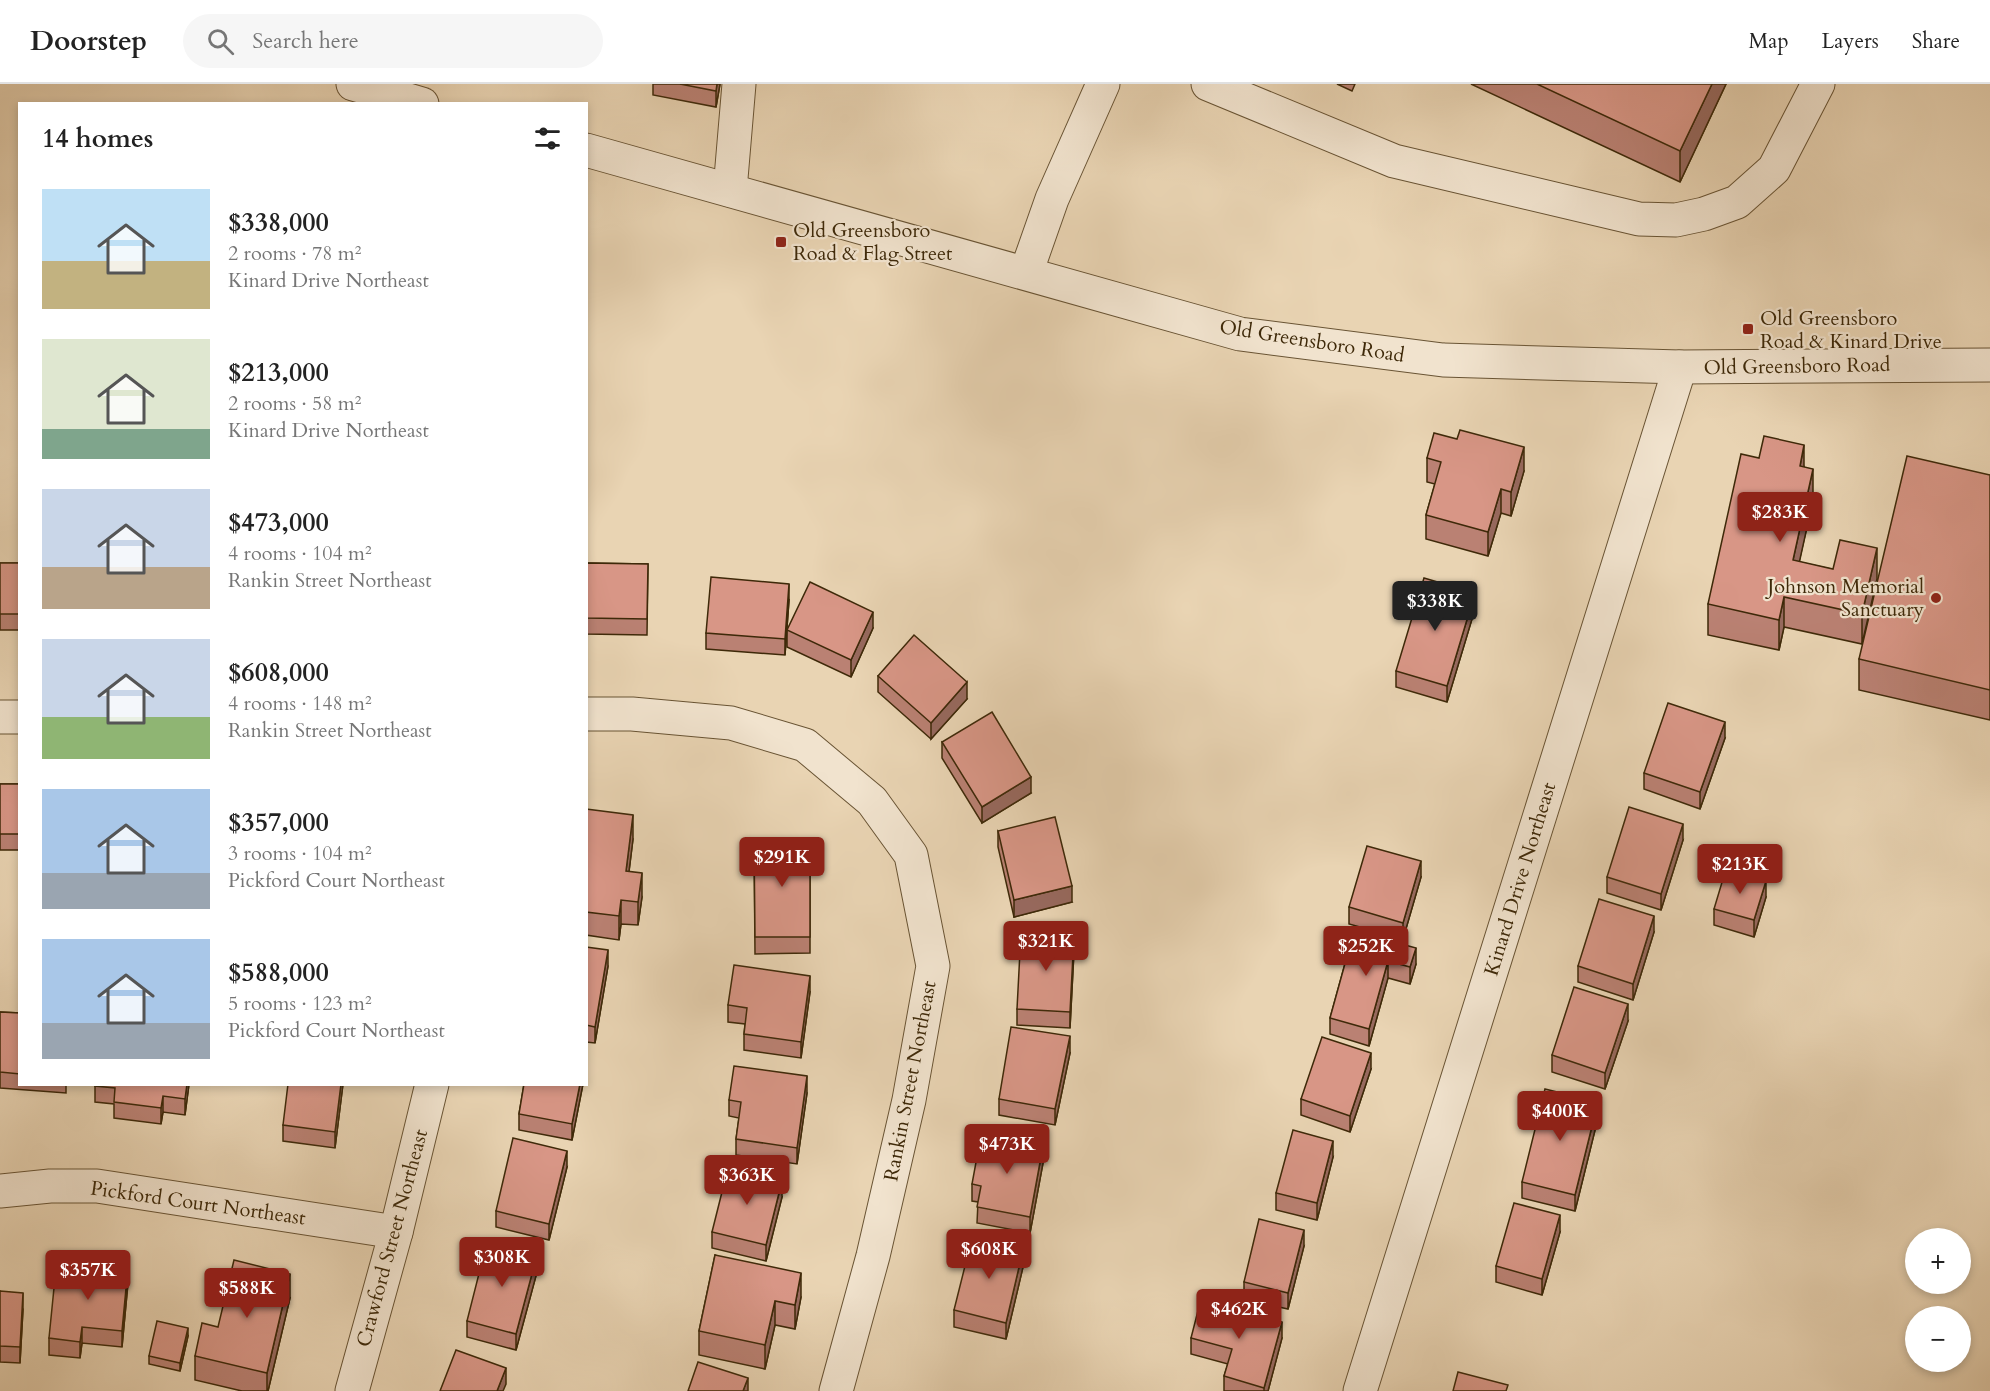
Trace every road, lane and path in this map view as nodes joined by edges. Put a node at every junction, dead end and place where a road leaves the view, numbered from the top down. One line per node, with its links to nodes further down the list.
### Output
1 (353, 84): 6 (street)
2 (739, 84): 8 (street)
3 (1103, 84): 9 (street)
4 (1208, 84): 5 (street)
5 (1818, 84)
6 (415, 102)
7 (588, 151): 8 (street, Old Greensboro Road)
8 (730, 190): 9 (street, Old Greensboro Road)
9 (1026, 273): 11 (street, Old Greensboro Road)
10 (1990, 365): 11 (street, Old Greensboro Road)
11 (1680, 367): 20 (street, Kinard Drive Northeast)
12 (588, 714): 19 (street, Rankin Street Northeast)
13 (0, 717): 14 (street)
14 (18, 717)
15 (432, 1086): 17 (street, Crawford Street Northeast)
16 (0, 1191): 17 (street, Pickford Court Northeast)
17 (396, 1232): 18 (street, Crawford Street Northeast)
18 (352, 1391)
19 (836, 1391)
20 (1360, 1391)

